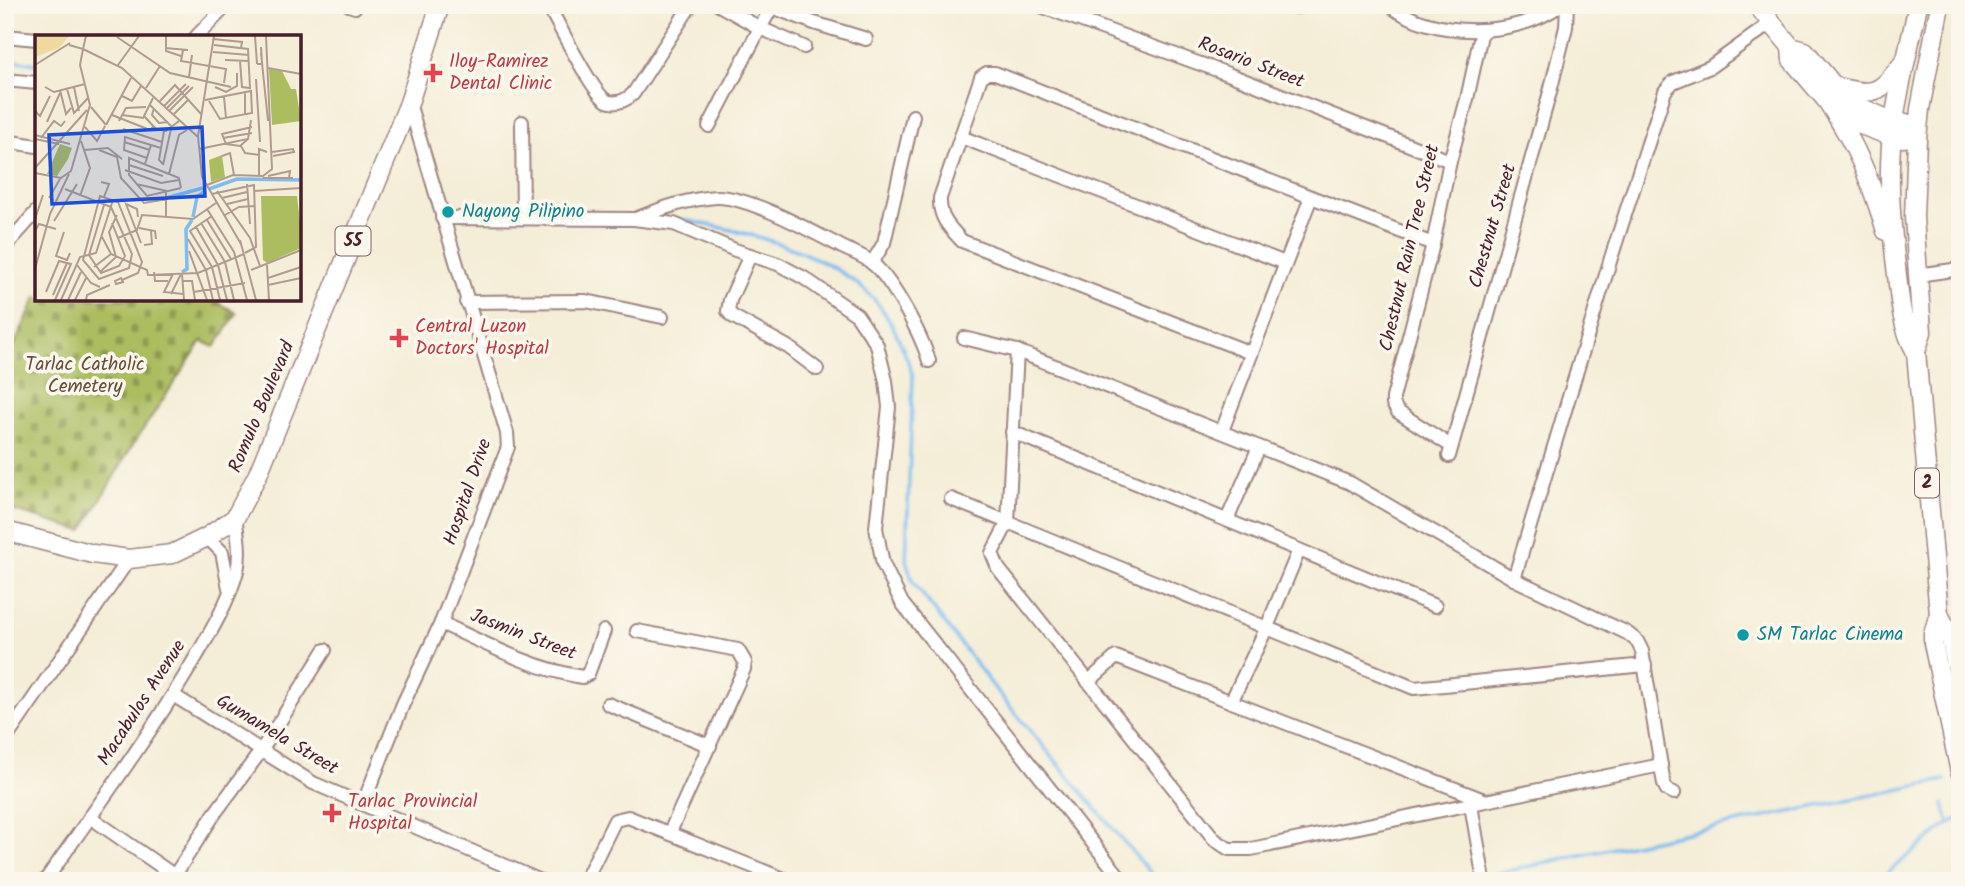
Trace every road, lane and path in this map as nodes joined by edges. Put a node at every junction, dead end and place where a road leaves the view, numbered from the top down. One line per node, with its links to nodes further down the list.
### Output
1 (227, 5): 19 (street)
2 (440, 5): 28 (highway, Romulo Boulevard / 55)
3 (548, 5): 4 (street)
4 (691, 5)
5 (719, 5): 17 (street)
6 (1038, 5): 37 (street, Rosario Street)
7 (1291, 5): 8 (street)
8 (1306, 5)
9 (1389, 5): 18 (street)
10 (1560, 5): 18 (street)
11 (1567, 5): 62 (street, Chestnut Street)
12 (1757, 5): 16 (highway)
13 (1918, 5): 24 (highway, 2)
14 (1940, 5): 33 (highway, 2)
15 (772, 6): 17 (street); 22 (street)
16 (1772, 23): 27 (highway); 71 (street)
17 (760, 28): 23 (street); 31 (street)
18 (1482, 30): 37 (street, Chestnut Rain Tree Street)
19 (198, 35)
20 (5, 36): 21 (street)
21 (35, 39)
22 (866, 39)
23 (804, 47)
24 (1907, 60): 27 (highway); 32 (highway, 2)
25 (5, 80): 26 (street)
26 (35, 83)
27 (1830, 94): 32 (highway); 46 (highway)
28 (409, 103): 40 (street, Hospital Drive); 64 (highway, Romulo Boulevard / 55)
29 (913, 116): 47 (street)
30 (522, 122): 41 (street)
31 (709, 126)
32 (1893, 129): 33 (highway); 46 (highway, 2)
33 (1918, 131): 50 (highway, 2)
34 (961, 137): 38 (street); 48 (street); 56 (street)
35 (5, 141): 36 (street)
36 (35, 146)
37 (1450, 160): 43 (street, Chestnut Rain Tree Street)
38 (1311, 197): 43 (street); 48 (street)
39 (35, 213): 44 (street)
40 (442, 218): 41 (street); 51 (street, Hospital Drive)
41 (523, 218): 42 (street)
42 (634, 219): 45 (street); 47 (street)
43 (1433, 244): 62 (street, Chestnut Rain Tree Street)
44 (5, 247)
45 (750, 255): 58 (street); 102 (street)
46 (1895, 259): 55 (highway, 2)
47 (873, 263): 57 (street)
48 (1284, 263): 56 (street)
49 (1960, 269): 50 (street)
50 (1917, 275): 55 (highway, 2)
51 (467, 302): 52 (street); 75 (street, Hospital Drive)
52 (662, 317)
53 (964, 338): 54 (street)
54 (1017, 351): 59 (street); 60 (street)
55 (1916, 352): 74 (highway, 2)
56 (1251, 353): 59 (street)
57 (929, 361)
58 (817, 369)
59 (1222, 431): 61 (street)
60 (1012, 432): 65 (street); 66 (street)
61 (1259, 447): 65 (street); 71 (street)
62 (1450, 451)
63 (951, 499): 66 (street)
64 (235, 518): 68 (highway, Romulo Boulevard / 55); 72 (street, Macabulos Avenue)
65 (1227, 520): 69 (street)
66 (1008, 522): 76 (street); 81 (street)
67 (5, 531): 70 (highway, Romulo Boulevard / 55)
68 (207, 537): 70 (highway, Romulo Boulevard / 55); 72 (street)
69 (1298, 550): 73 (street); 76 (street)
70 (129, 559): 86 (street)
71 (1514, 579): 80 (street)
72 (229, 592): 83 (street, Macabulos Avenue)
73 (1435, 606)
74 (1939, 614): 82 (highway, 2); 90 (highway, 2)
75 (441, 623): 77 (street, Jasmin Street); 93 (street, Hospital Drive)
76 (1267, 627): 80 (street); 84 (street)
77 (604, 631)
78 (637, 631): 87 (street)
79 (325, 650): 88 (street)
80 (1644, 665): 89 (street)
81 (1088, 681): 84 (street); 94 (street)
82 (1960, 682)
83 (173, 695): 88 (street, Gumamela Street); 95 (street, Macabulos Avenue)
84 (1231, 702): 92 (street)
85 (608, 704): 87 (street)
86 (5, 740)
87 (710, 746): 96 (street)
88 (261, 751): 93 (street, Gumamela Street); 97 (street)
89 (1661, 765): 91 (street); 92 (street)
90 (1960, 772)
91 (1674, 793)
92 (1484, 800): 94 (street)
93 (363, 804): 100 (street, Gumamela Street)
94 (1471, 805): 103 (street)
95 (90, 817): 97 (street); 99 (street, Macabulos Avenue)
96 (670, 832): 98 (street); 101 (street)
97 (176, 879)
98 (781, 879)
99 (45, 881)
100 (541, 881)
101 (586, 881)
102 (1124, 881)
103 (1484, 881)

